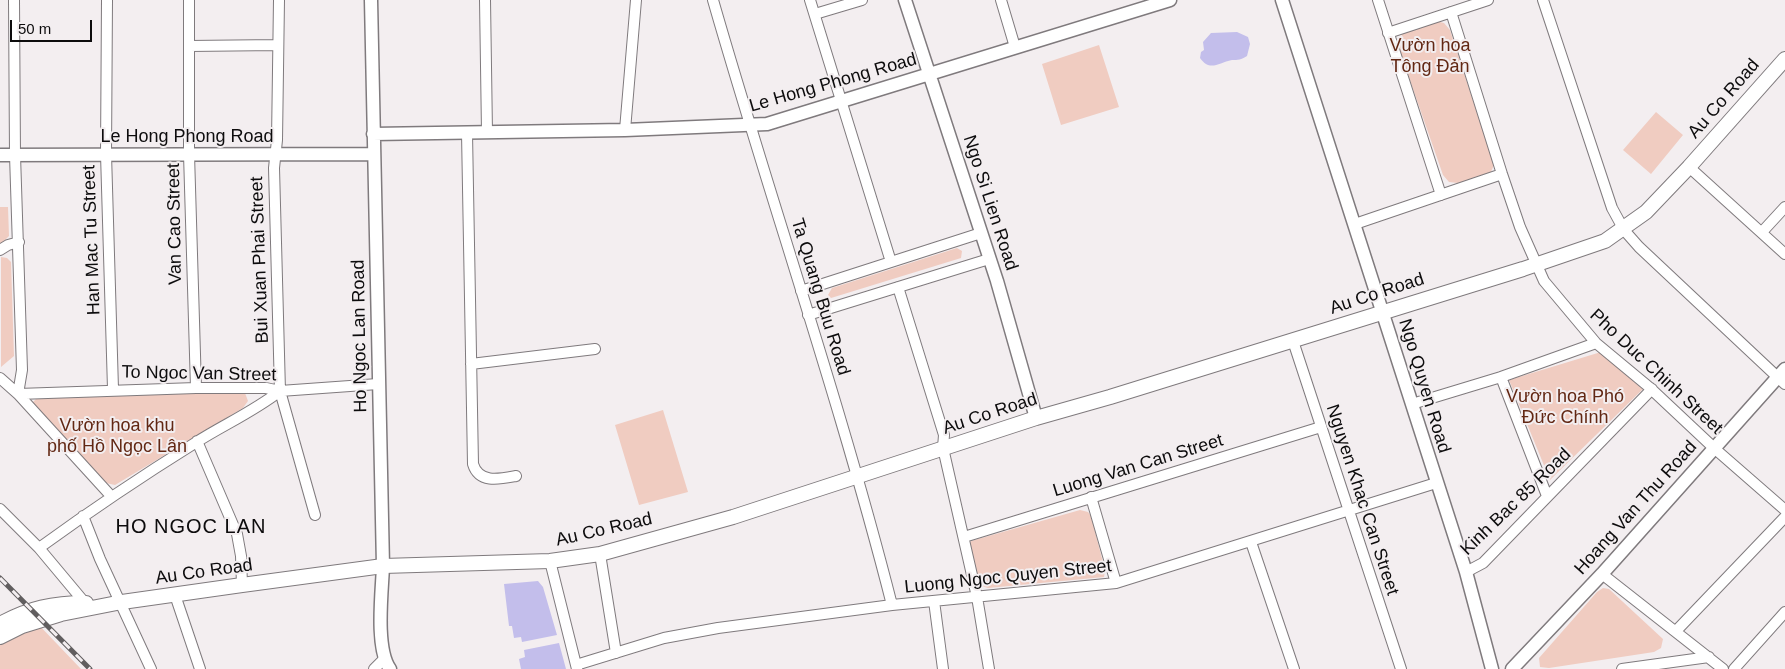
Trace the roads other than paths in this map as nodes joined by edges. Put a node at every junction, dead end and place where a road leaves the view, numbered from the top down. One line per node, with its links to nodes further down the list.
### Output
1 (14, 0): 37 (street)
2 (107, 0): 32 (street, Han Mac Tu Street)
3 (189, 0): 22 (street, Van Cao Street)
4 (279, 0): 21 (street, Bui Xuan Phai Street)
5 (371, 0): 31 (street, Ho Ngoc Lan Road)
6 (485, 0): 29 (street)
7 (636, 0): 28 (street)
8 (713, 0): 27 (street, Ta Quang Buu Road)
9 (810, 0): 19 (street)
10 (862, 0): 19 (street)
11 (905, 0): 25 (street, Ngo Si Lien Road)
12 (1000, 0): 23 (street)
13 (1170, 0): 23 (street, Le Hong Phong Road)
14 (1282, 0): 42 (street, Ngo Quyen Road)
15 (1378, 0): 20 (street)
16 (1488, 0): 18 (street)
17 (1543, 0): 43 (street)
18 (1451, 12): 20 (street); 39 (street, Pho Duc Chinh Street)
19 (815, 14): 26 (street)
20 (1388, 33): 40 (street)
21 (278, 45): 22 (street); 34 (street, Bui Xuan Phai Street)
22 (189, 46): 33 (street, Van Cao Street)
23 (1015, 47): 25 (street, Le Hong Phong Road)
24 (1785, 59): 38 (main road, Au Co Road)
25 (929, 74): 26 (street, Le Hong Phong Road); 45 (street, Ngo Si Lien Road)
26 (843, 101): 27 (street, Le Hong Phong Road); 50 (street)
27 (749, 126): 28 (street, Le Hong Phong Road); 53 (street, Ta Quang Buu Road)
28 (625, 130): 29 (street, Le Hong Phong Road)
29 (487, 132): 30 (street, Le Hong Phong Road)
30 (467, 133): 31 (street, Le Hong Phong Road); 59 (street)
31 (373, 134): 35 (street, Ho Ngoc Lan Road)
32 (106, 154): 33 (street, Le Hong Phong Road); 37 (street, Le Hong Phong Road); 65 (street, Han Mac Tu Street)
33 (190, 154): 34 (street, Le Hong Phong Road); 64 (street, Van Cao Street)
34 (276, 154): 35 (street, Le Hong Phong Road); 67 (street, Bui Xuan Phai Street)
35 (374, 154): 63 (street, Ho Ngoc Lan Road)
36 (0, 155): 37 (street, Le Hong Phong Road)
37 (15, 155): 46 (street)
38 (1689, 167): 43 (main road, Au Co Road); 44 (street)
39 (1502, 174): 40 (street); 51 (street, Pho Duc Chinh Street)
40 (1441, 195): 42 (street)
41 (1785, 207): 44 (street)
42 (1355, 224): 54 (street, Ngo Quyen Road)
43 (1624, 230): 51 (main road, Au Co Road); 61 (street)
44 (1762, 232): 48 (street)
45 (981, 233): 49 (street, Ngo Si Lien Road); 50 (street)
46 (19, 242): 47 (street); 68 (street)
47 (0, 250)
48 (1785, 254)
49 (989, 259): 52 (street); 70 (street, Ngo Si Lien Road)
50 (891, 262): 53 (street)
51 (1536, 264): 54 (main road, Au Co Road); 57 (street, Pho Duc Chinh Street)
52 (898, 287): 55 (street); 73 (street)
53 (801, 291): 55 (street, Ta Quang Buu Road)
54 (1383, 312): 56 (main road, Au Co Road); 69 (street, Ngo Quyen Road)
55 (808, 315): 76 (street, Ta Quang Buu Road)
56 (1293, 340): 70 (main road, Au Co Road); 71 (street, Nguyen Khac Can Street)
57 (1596, 343): 60 (street); 66 (street, Pho Duc Chinh Street)
58 (596, 350): 59 (street)
59 (471, 364): 75 (street)
60 (1501, 377): 69 (street); 79 (street)
61 (1783, 377): 74 (street, Hoang Van Thu Road)
62 (0, 378): 68 (street)
63 (378, 384): 67 (street, To Ngoc Van Street); 92 (street, Ho Ngoc Lan Road)
64 (196, 388): 65 (street, To Ngoc Van Street); 67 (street, To Ngoc Van Street)
65 (113, 389): 68 (street, To Ngoc Van Street)
66 (1652, 389): 74 (street, Pho Duc Chinh Street); 79 (street, Kinh Bac 85 Road)
67 (280, 391): 72 (street); 84 (street, Bui Xuan Phai Street)
68 (18, 394): 78 (street)
69 (1412, 404): 77 (street, Ngo Quyen Road)
70 (1036, 418): 73 (main road, Au Co Road)
71 (1321, 427): 80 (street, Luong Van Can Street); 82 (street, Nguyen Khac Can Street)
72 (197, 441): 78 (street); 96 (street)
73 (944, 448): 76 (main road, Au Co Road); 87 (street)
74 (1714, 448): 83 (street, Pho Duc Chinh Street); 94 (street, Hoang Van Thu Road)
75 (516, 476)
76 (859, 477): 90 (main road, Au Co Road); 102 (street, Ta Quang Buu Road)
77 (1436, 483): 82 (street, Luong Ngoc Quyen Street); 93 (street, Ngo Quyen Road)
78 (111, 496): 85 (street)
79 (1547, 496): 93 (street, Kinh Bac 85 Road)
80 (1091, 497): 87 (street, Luong Van Can Street); 95 (street)
81 (0, 509): 89 (street)
82 (1348, 510): 88 (street, Luong Ngoc Quyen Street); 117 (street, Nguyen Khac Can Street)
83 (1785, 510)
84 (315, 515)
85 (83, 516): 89 (street); 101 (street)
86 (1785, 517): 105 (street)
87 (964, 537): 98 (street)
88 (1251, 542): 95 (street, Luong Ngoc Quyen Street); 116 (street)
89 (39, 548): 100 (street)
90 (600, 554): 91 (main road, Au Co Road); 107 (street)
91 (550, 562): 92 (main road, Au Co Road); 110 (street)
92 (383, 566): 96 (main road, Au Co Road); 109 (street, Ho Ngoc Lan Road)
93 (1466, 572): 118 (street, Ngo Quyen Road)
94 (1602, 574): 105 (street); 119 (street, Hoang Van Thu Road)
95 (1116, 583): 98 (street, Luong Ngoc Quyen Street)
96 (242, 585): 97 (main road, Au Co Road)
97 (175, 595): 101 (main road, Au Co Road); 112 (street)
98 (977, 597): 99 (street, Luong Ngoc Quyen Street); 115 (street)
99 (934, 601): 102 (street, Luong Ngoc Quyen Street); 114 (street)
100 (85, 602): 101 (main road, Au Co Road); 104 (main road, Au Co Road)
101 (122, 602): 106 (main road, Au Co Road); 111 (street)
102 (892, 605): 107 (street, Luong Ngoc Quyen Street)
103 (1785, 612): 122 (street)
104 (0, 624)
105 (1676, 631): 108 (street)
106 (0, 637)
107 (616, 653): 110 (street, Luong Ngoc Quyen Street)
108 (1709, 658): 120 (street); 121 (street)
109 (387, 664): 113 (street)
110 (576, 667)
111 (151, 669)
112 (200, 669)
113 (374, 669)
114 (943, 669)
115 (990, 669)
116 (1294, 669)
117 (1400, 669)
118 (1492, 669)
119 (1512, 669)
120 (1622, 669)
121 (1723, 669)
122 (1734, 669)

